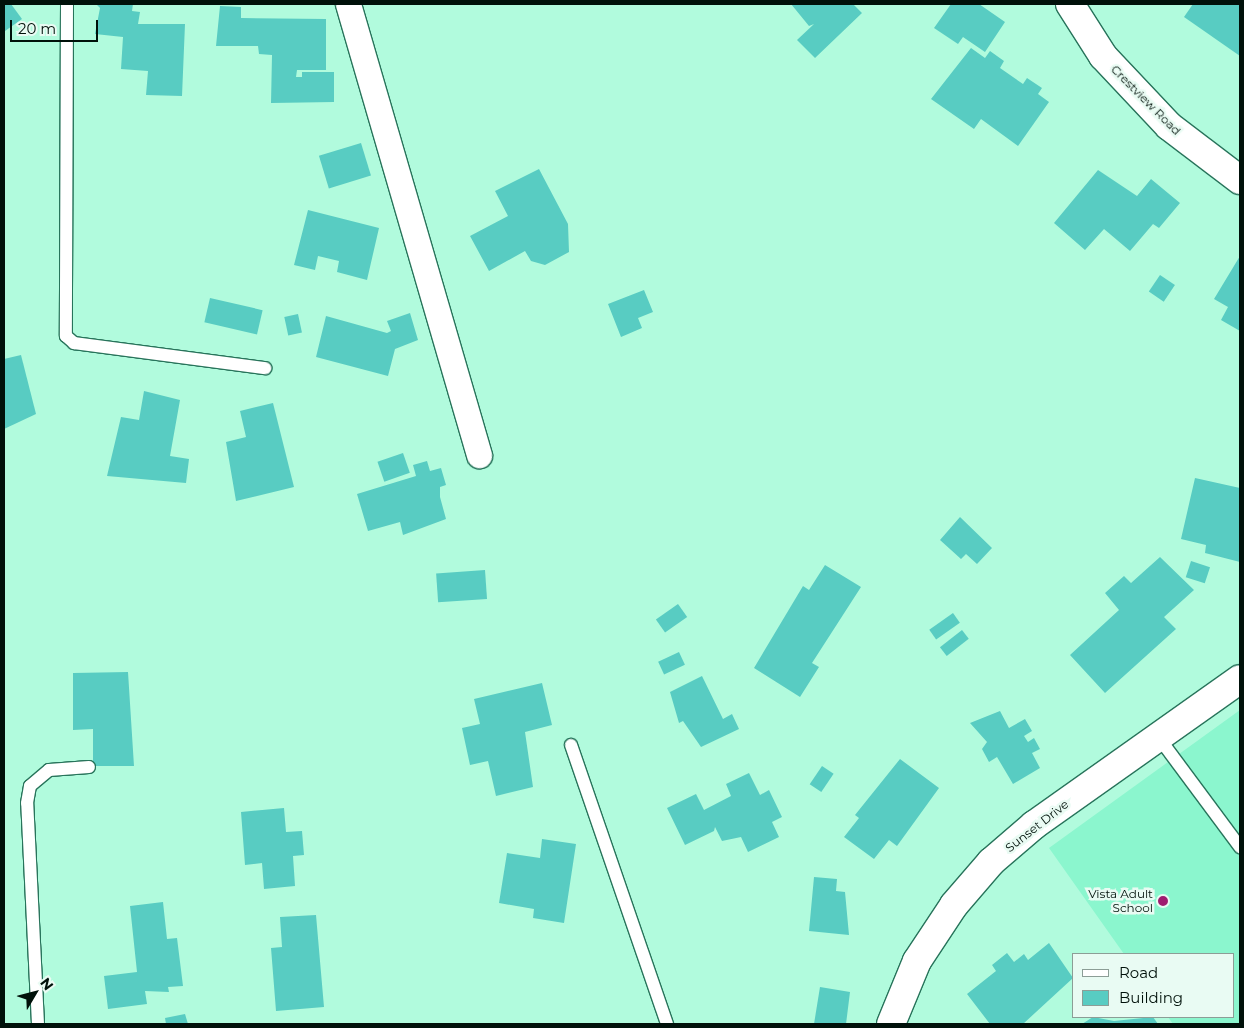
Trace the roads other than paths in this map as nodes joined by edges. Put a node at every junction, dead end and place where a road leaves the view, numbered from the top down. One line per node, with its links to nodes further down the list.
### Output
1 (67, 4): 5 (lane)
2 (348, 4): 6 (street)
3 (1070, 4): 4 (main road, Crestview Road)
4 (1240, 180)
5 (265, 368)
6 (479, 455)
7 (1240, 679): 8 (main road, Sunset Drive)
8 (1158, 738): 11 (lane); 14 (main road, Sunset Drive)
9 (571, 745): 13 (lane)
10 (89, 767): 12 (lane)
11 (1240, 847)
12 (38, 1024)
13 (668, 1024)
14 (891, 1024)

